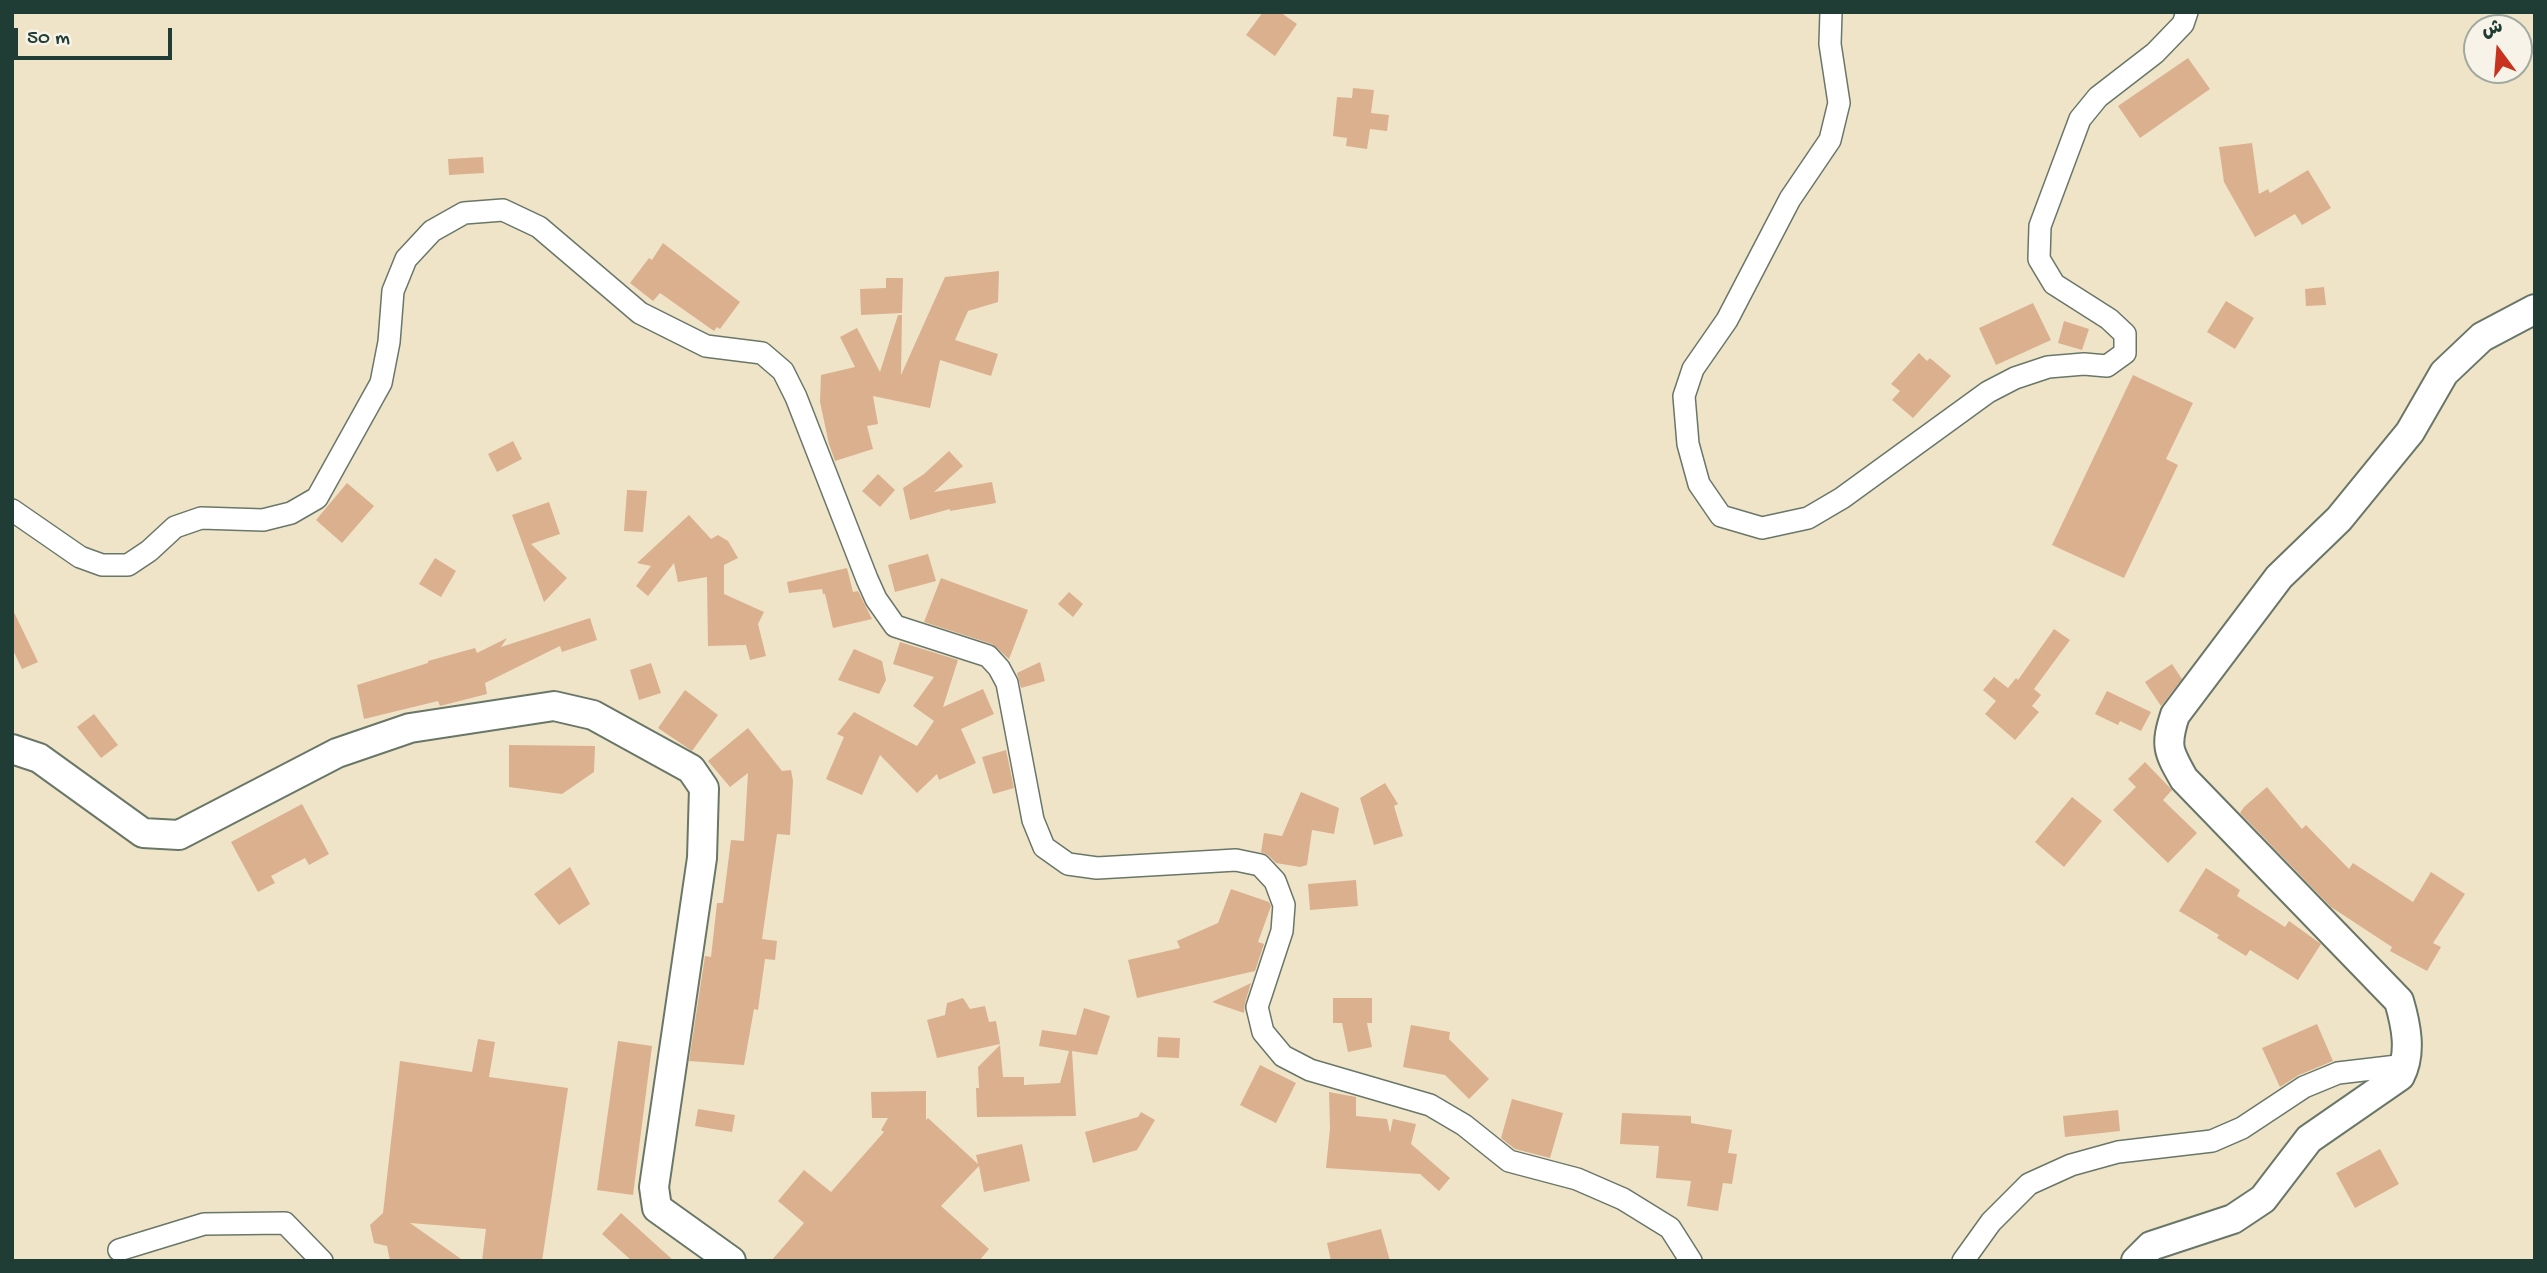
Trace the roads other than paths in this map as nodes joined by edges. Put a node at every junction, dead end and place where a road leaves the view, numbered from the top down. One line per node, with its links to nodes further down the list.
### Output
1 (1831, 12): 2 (street)
2 (2188, 12)
3 (2535, 309): 6 (street)
4 (12, 510): 10 (street)
5 (12, 749): 9 (street)
6 (2406, 1065): 11 (street); 12 (street)
7 (118, 1250): 8 (street)
8 (322, 1261)
9 (731, 1261)
10 (1691, 1261)
11 (1963, 1261)
12 (2136, 1261)

